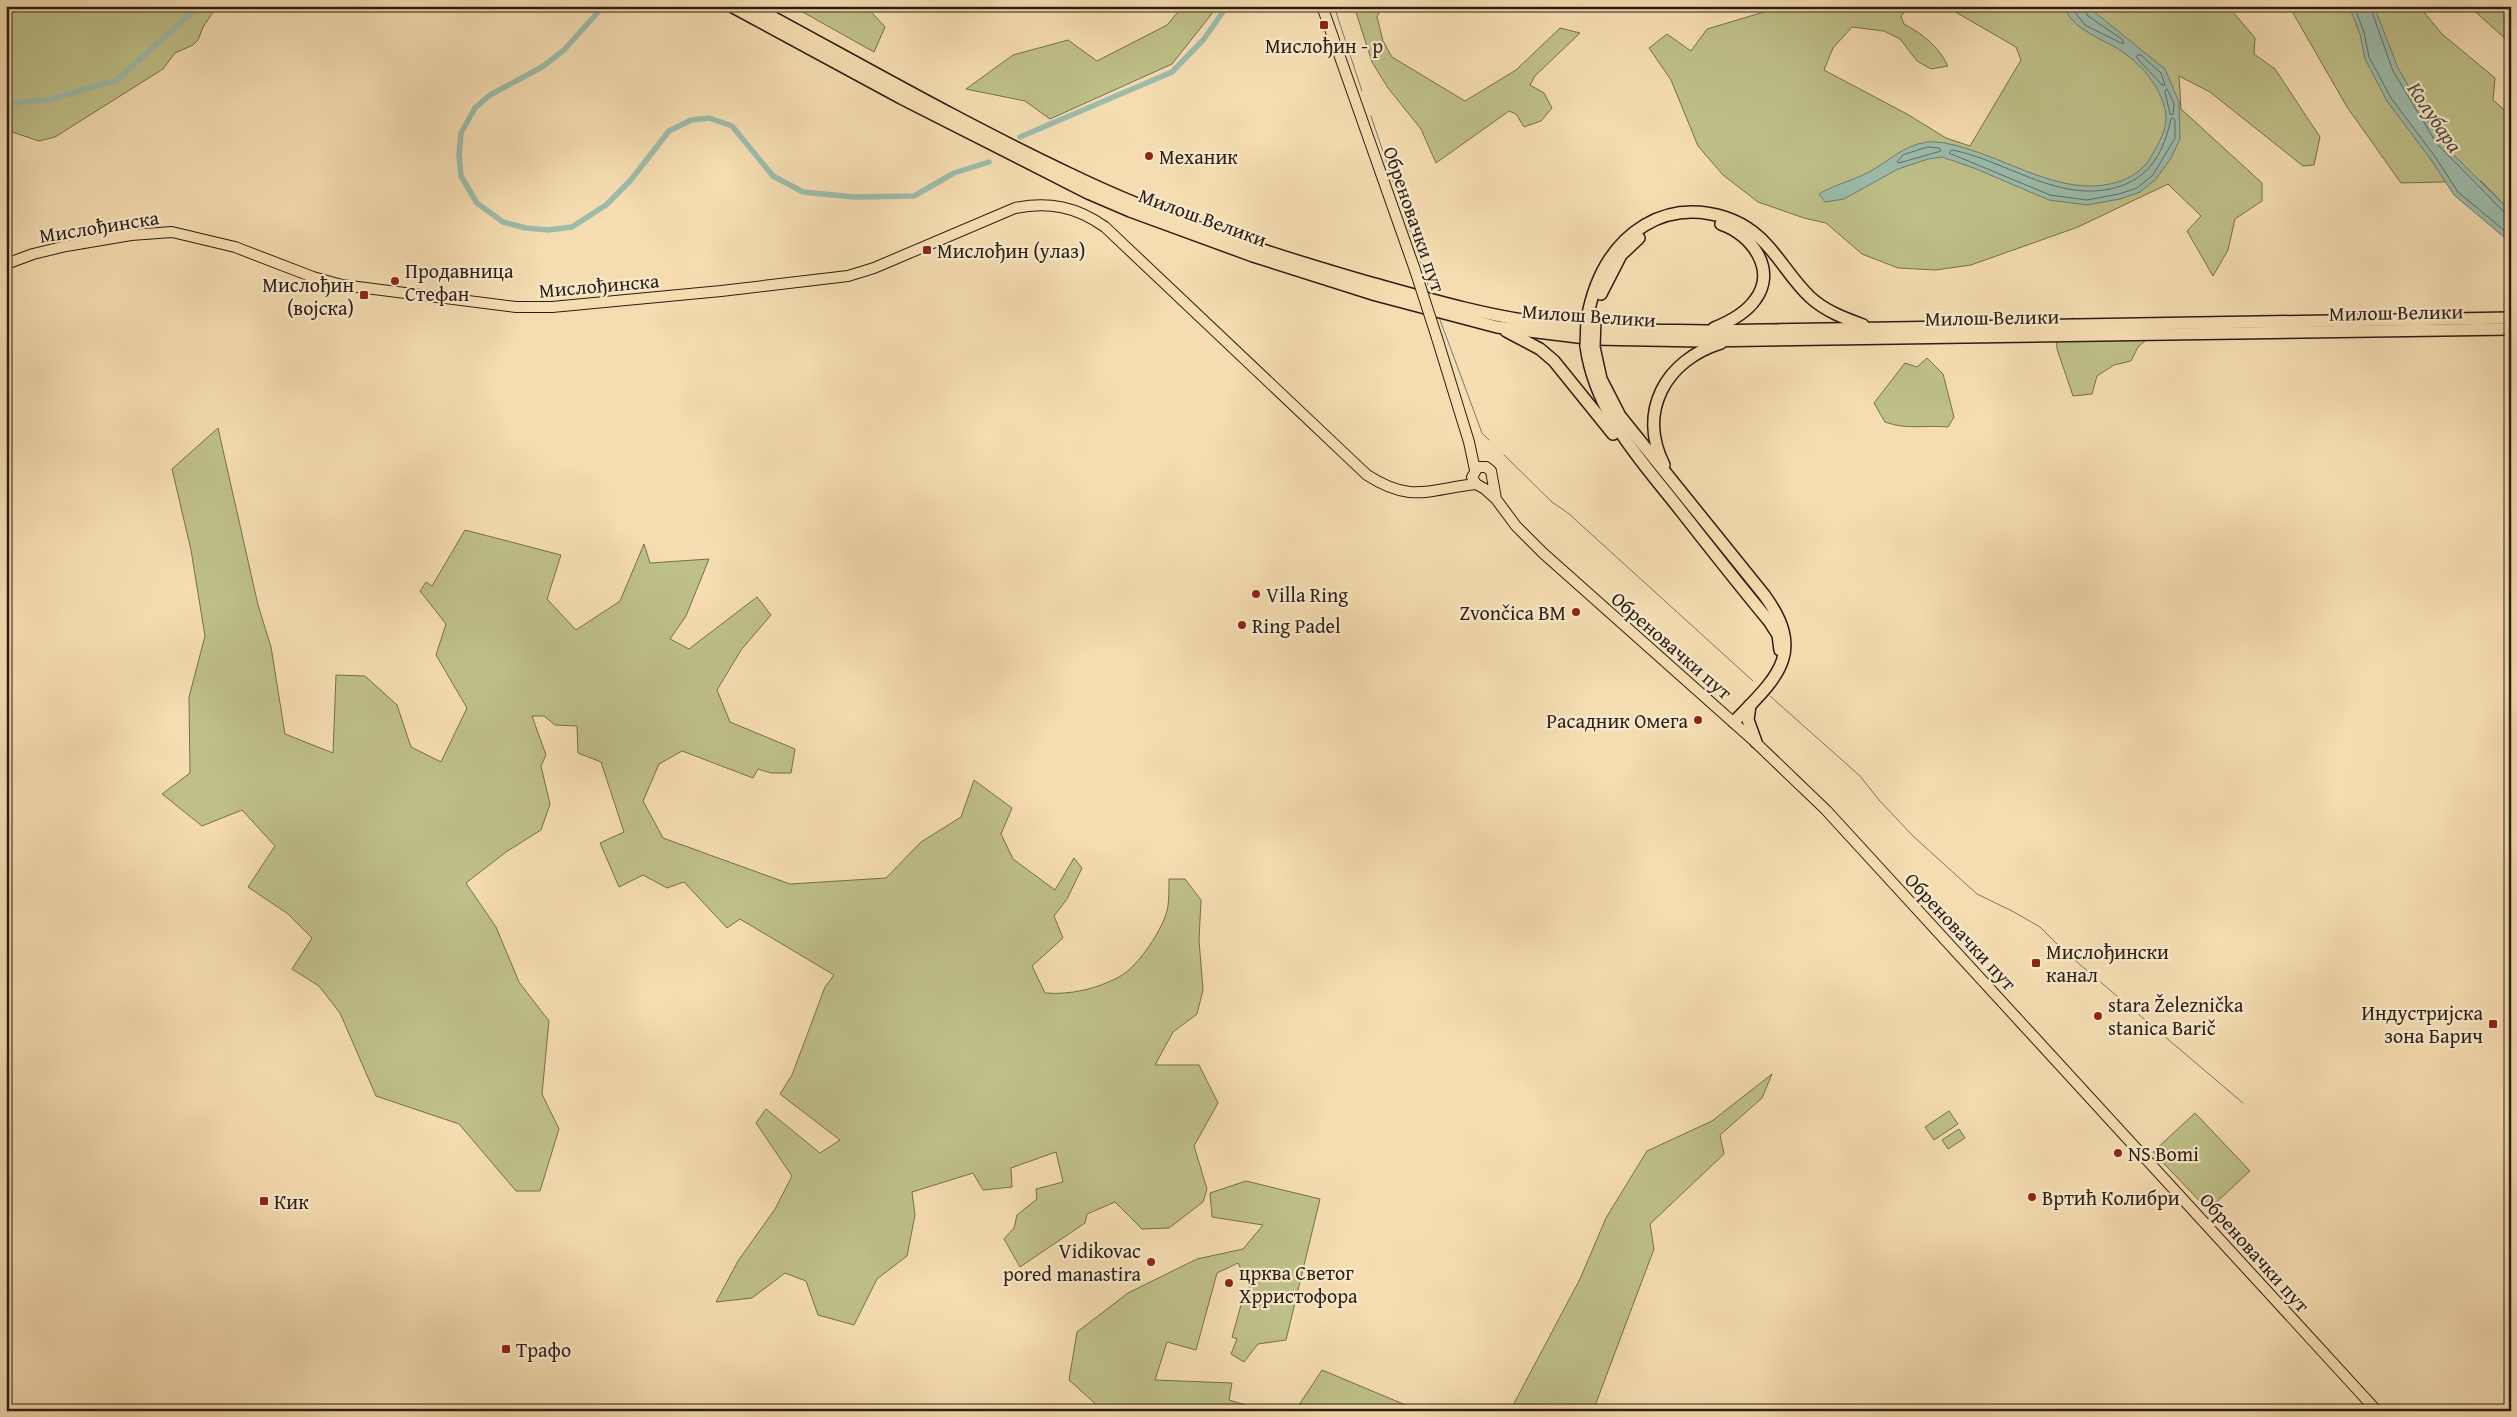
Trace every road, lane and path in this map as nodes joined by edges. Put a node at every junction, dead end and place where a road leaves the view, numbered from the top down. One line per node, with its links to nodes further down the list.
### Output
1 (731, 6): 8 (highway, Милош Велики)
2 (752, 6): 11 (highway, Милош Велики)
3 (1322, 6): 14 (main road, Обреновачки пут, bridge)
4 (6, 264): 19 (main road, Мислођинска)
5 (2511, 318): 7 (highway, Милош Велики)
6 (1591, 319): 9 (highway); 11 (highway); 13 (highway, bridge)
7 (2408, 325): 9 (highway, Милош Велики); 10 (highway, Милош Велики); 12 (highway, Милош Велики)
8 (1497, 327): 12 (highway, Милош Велики); 15 (highway)
9 (1870, 328): 11 (highway, Милош Велики)
10 (2511, 329)
11 (1707, 331)
12 (1733, 340): 17 (highway)
13 (1590, 347): 15 (highway); 17 (highway)
14 (1477, 470): 16 (main road, Обреновачки пут); 18 (main road); 19 (main road)
15 (1648, 470): 22 (highway)
16 (1493, 479): 18 (main road); 20 (main road, Обреновачки пут)
17 (1673, 481): 21 (highway)
18 (1479, 486): 19 (main road, Мислођинска); 20 (main road, Обреновачки пут)
19 (1450, 490)
20 (1496, 499): 22 (main road, Обреновачки пут)
21 (1750, 704): 22 (highway); 23 (highway)
22 (1730, 720): 23 (main road, Обреновачки пут)
23 (1756, 742): 24 (main road, Обреновачки пут)
24 (2378, 1411)

